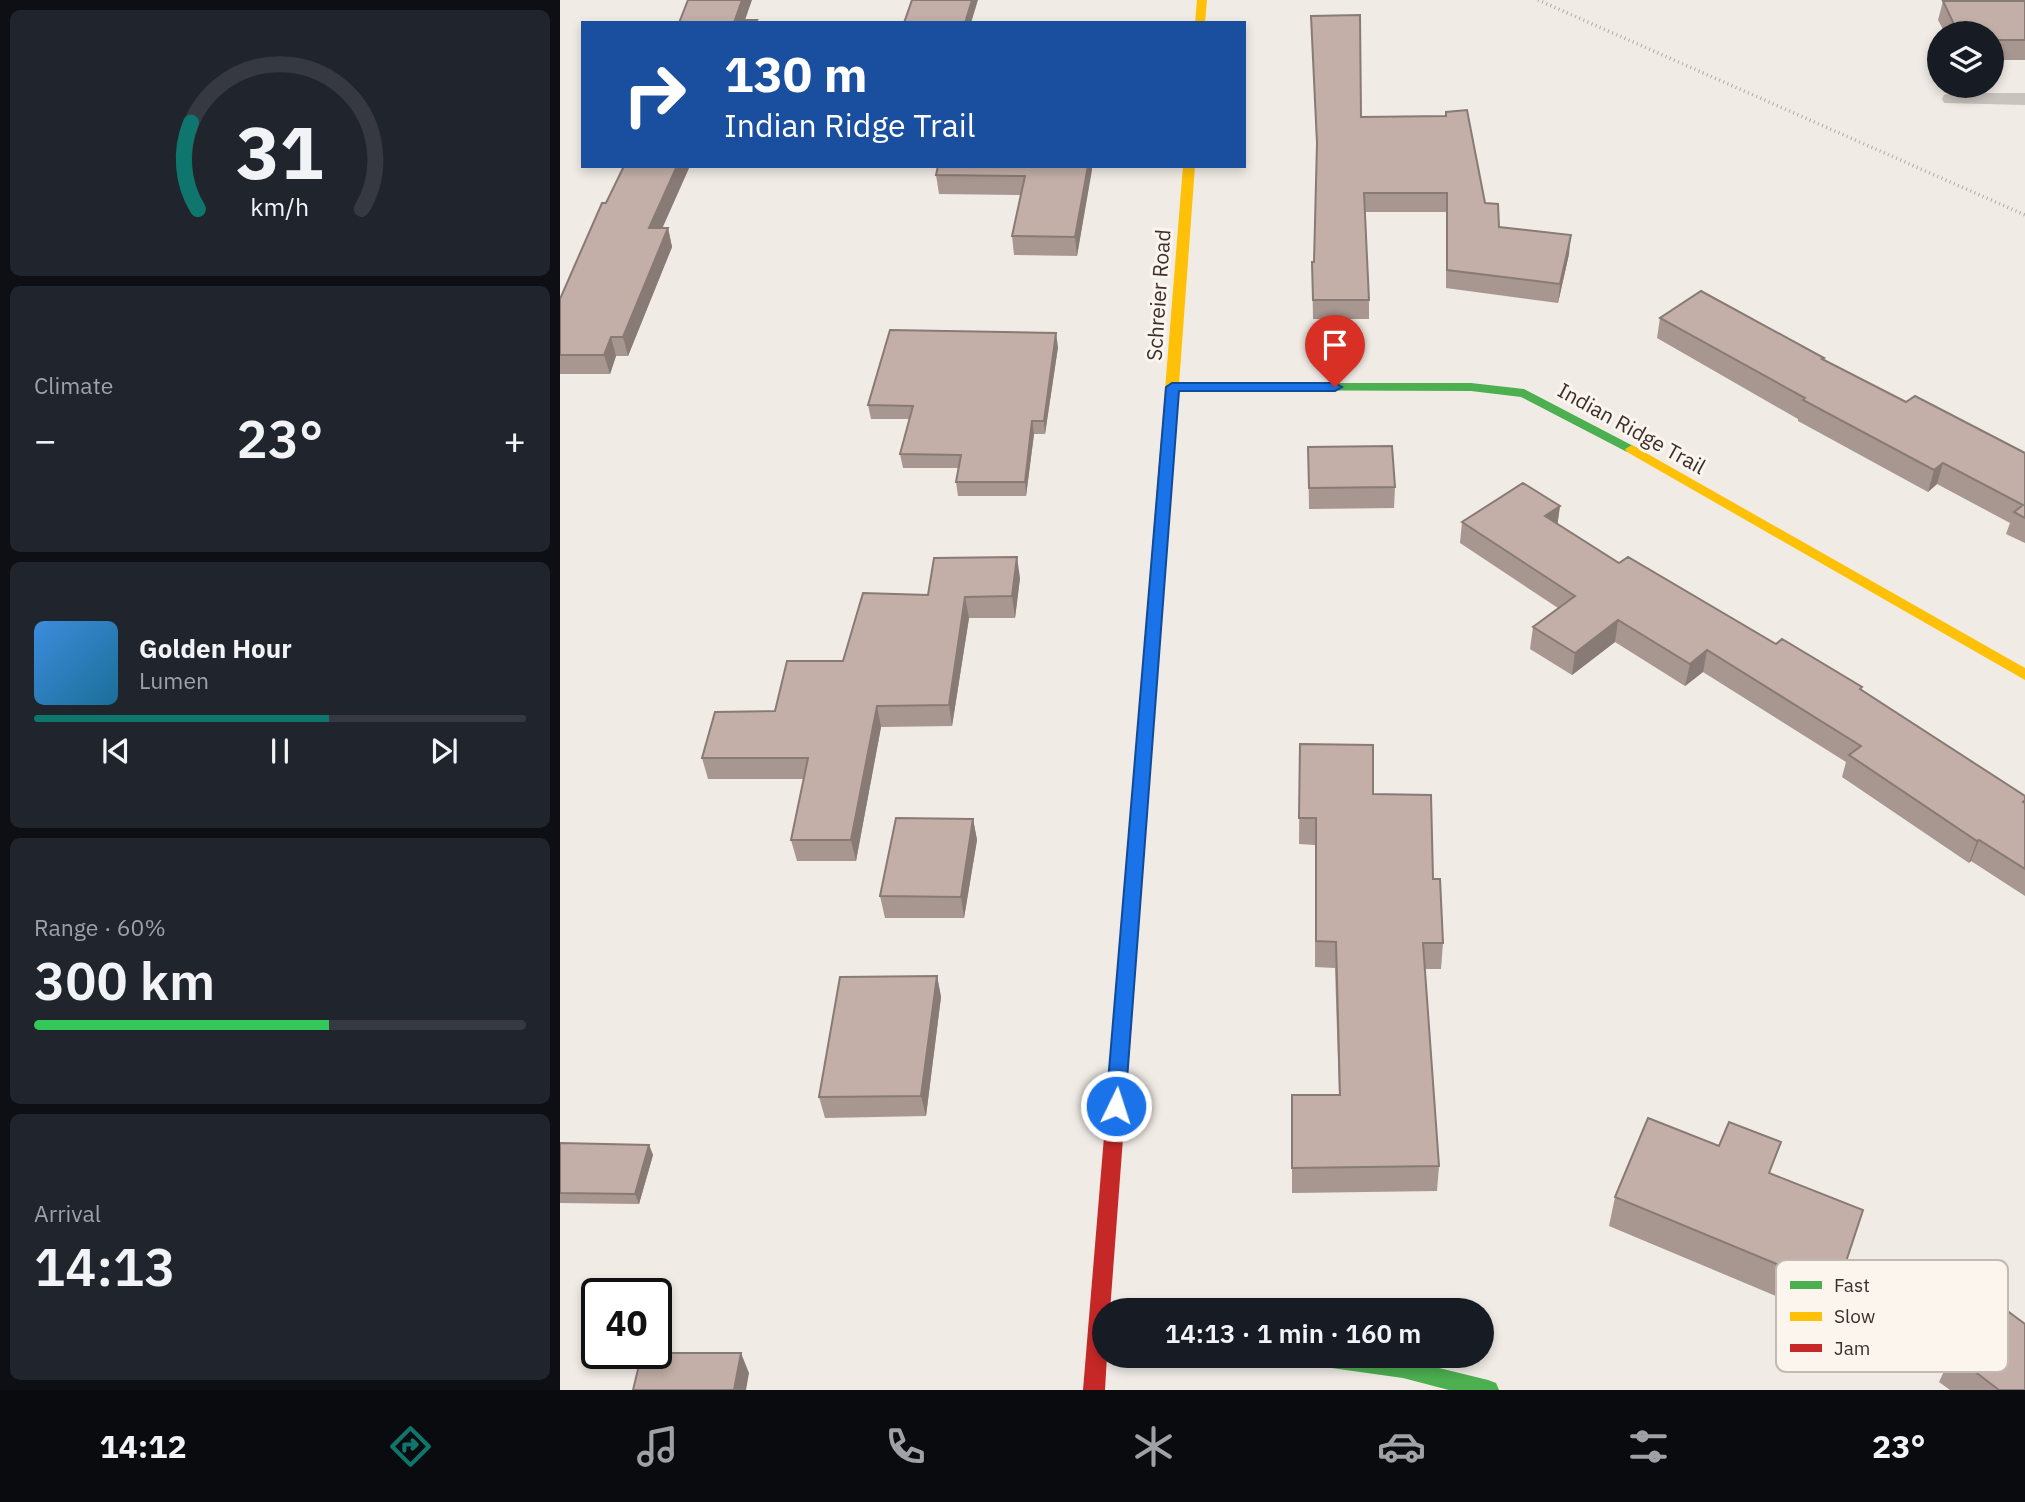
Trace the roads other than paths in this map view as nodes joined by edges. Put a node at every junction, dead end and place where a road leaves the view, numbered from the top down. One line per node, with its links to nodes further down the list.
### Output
1 (1202, 0): 2 (street)
2 (1200, 21)
3 (1951, 99): 4 (lane)
4 (2025, 99)
5 (1189, 168): 6 (street, Schreier Road)
6 (1172, 387): 7 (street, Indian Ridge Trail); 9 (street, Schreier Road)
7 (2025, 675)
8 (1398, 1368): 10 (street)
9 (1094, 1390)
10 (1488, 1390)

